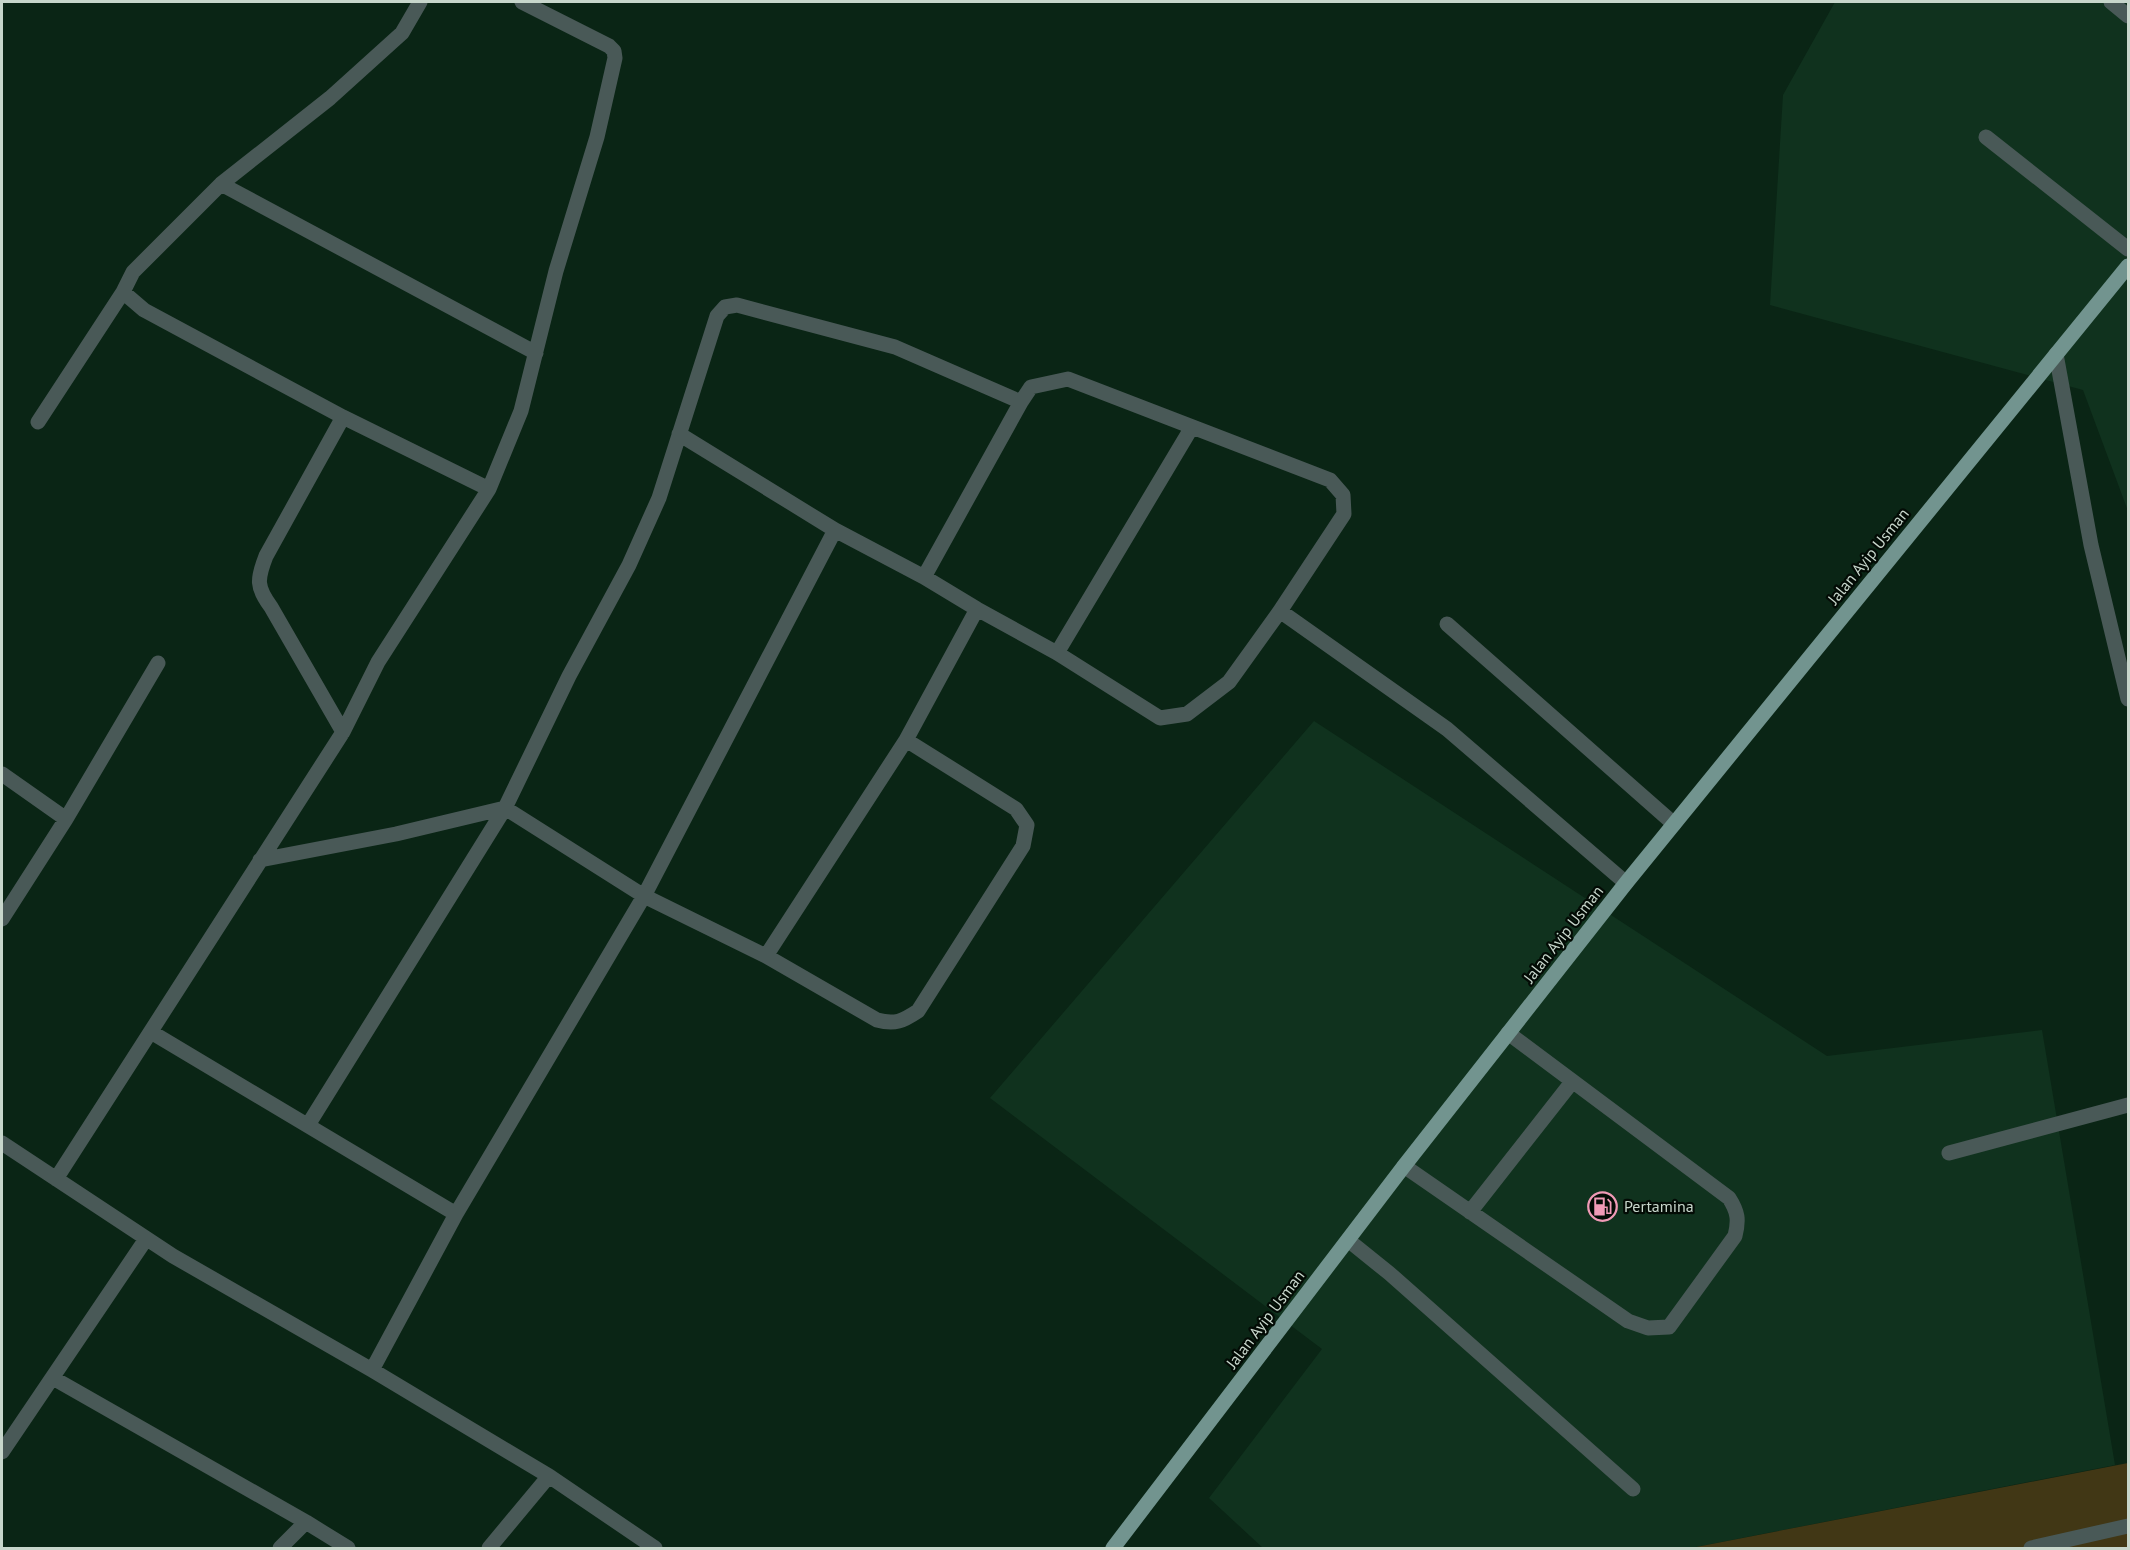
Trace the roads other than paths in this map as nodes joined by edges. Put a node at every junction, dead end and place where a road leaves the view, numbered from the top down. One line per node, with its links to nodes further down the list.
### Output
1 (420, 2): 6 (street)
2 (522, 2): 10 (street)
3 (2111, 2): 4 (street)
4 (2128, 16)
5 (1986, 137): 7 (street)
6 (221, 183): 9 (street); 10 (street)
7 (2128, 249)
8 (2128, 266): 11 (main road, Jalan Ayip Usman)
9 (123, 292): 13 (street); 14 (street)
10 (536, 353): 17 (street)
11 (2056, 354): 25 (street); 31 (main road, Jalan Ayip Usman)
12 (1021, 402): 15 (street); 16 (street); 19 (street)
13 (343, 417): 17 (street); 26 (street)
14 (38, 422)
15 (1192, 427): 21 (street); 23 (street)
16 (680, 434): 18 (street); 29 (street)
17 (489, 489): 26 (street)
18 (835, 530): 19 (street); 34 (street)
19 (924, 577): 20 (street)
20 (977, 609): 23 (street); 27 (street)
21 (1280, 611): 23 (street); 33 (street)
22 (1447, 624): 31 (street)
23 (1057, 653)
24 (158, 663): 30 (street)
25 (2128, 699)
26 (343, 732): 32 (street)
27 (906, 740): 36 (street); 36 (street)
28 (2, 774): 30 (street)
29 (505, 808): 32 (street); 34 (street); 41 (street)
30 (66, 819): 35 (street)
31 (1674, 824): 33 (main road, Jalan Ayip Usman)
32 (260, 860): 37 (street)
33 (1626, 883): 38 (main road, Jalan Ayip Usman)
34 (645, 896): 36 (street); 47 (street)
35 (2, 919)
36 (766, 956)
37 (151, 1032): 41 (street); 45 (street)
38 (1508, 1033): 39 (street); 44 (main road, Jalan Ayip Usman)
39 (1572, 1082): 46 (street); 46 (street)
40 (2128, 1105): 43 (street)
41 (308, 1125): 47 (street)
42 (2, 1143): 45 (street)
43 (1949, 1153)
44 (1404, 1166): 46 (street); 49 (main road, Jalan Ayip Usman)
45 (56, 1179): 48 (street)
46 (1470, 1212)
47 (456, 1214): 50 (street)
48 (146, 1239): 50 (street); 51 (street)
49 (1348, 1240): 54 (street); 61 (main road, Jalan Ayip Usman)
50 (372, 1370): 53 (street)
51 (53, 1378): 52 (street); 55 (street)
52 (2, 1452)
53 (549, 1476): 59 (street); 60 (street)
54 (1632, 1489)
55 (306, 1522): 57 (street); 58 (street)
56 (2128, 1526): 62 (street)
57 (280, 1548)
58 (348, 1548)
59 (489, 1548)
60 (655, 1548)
61 (1113, 1548)
62 (2031, 1548)

